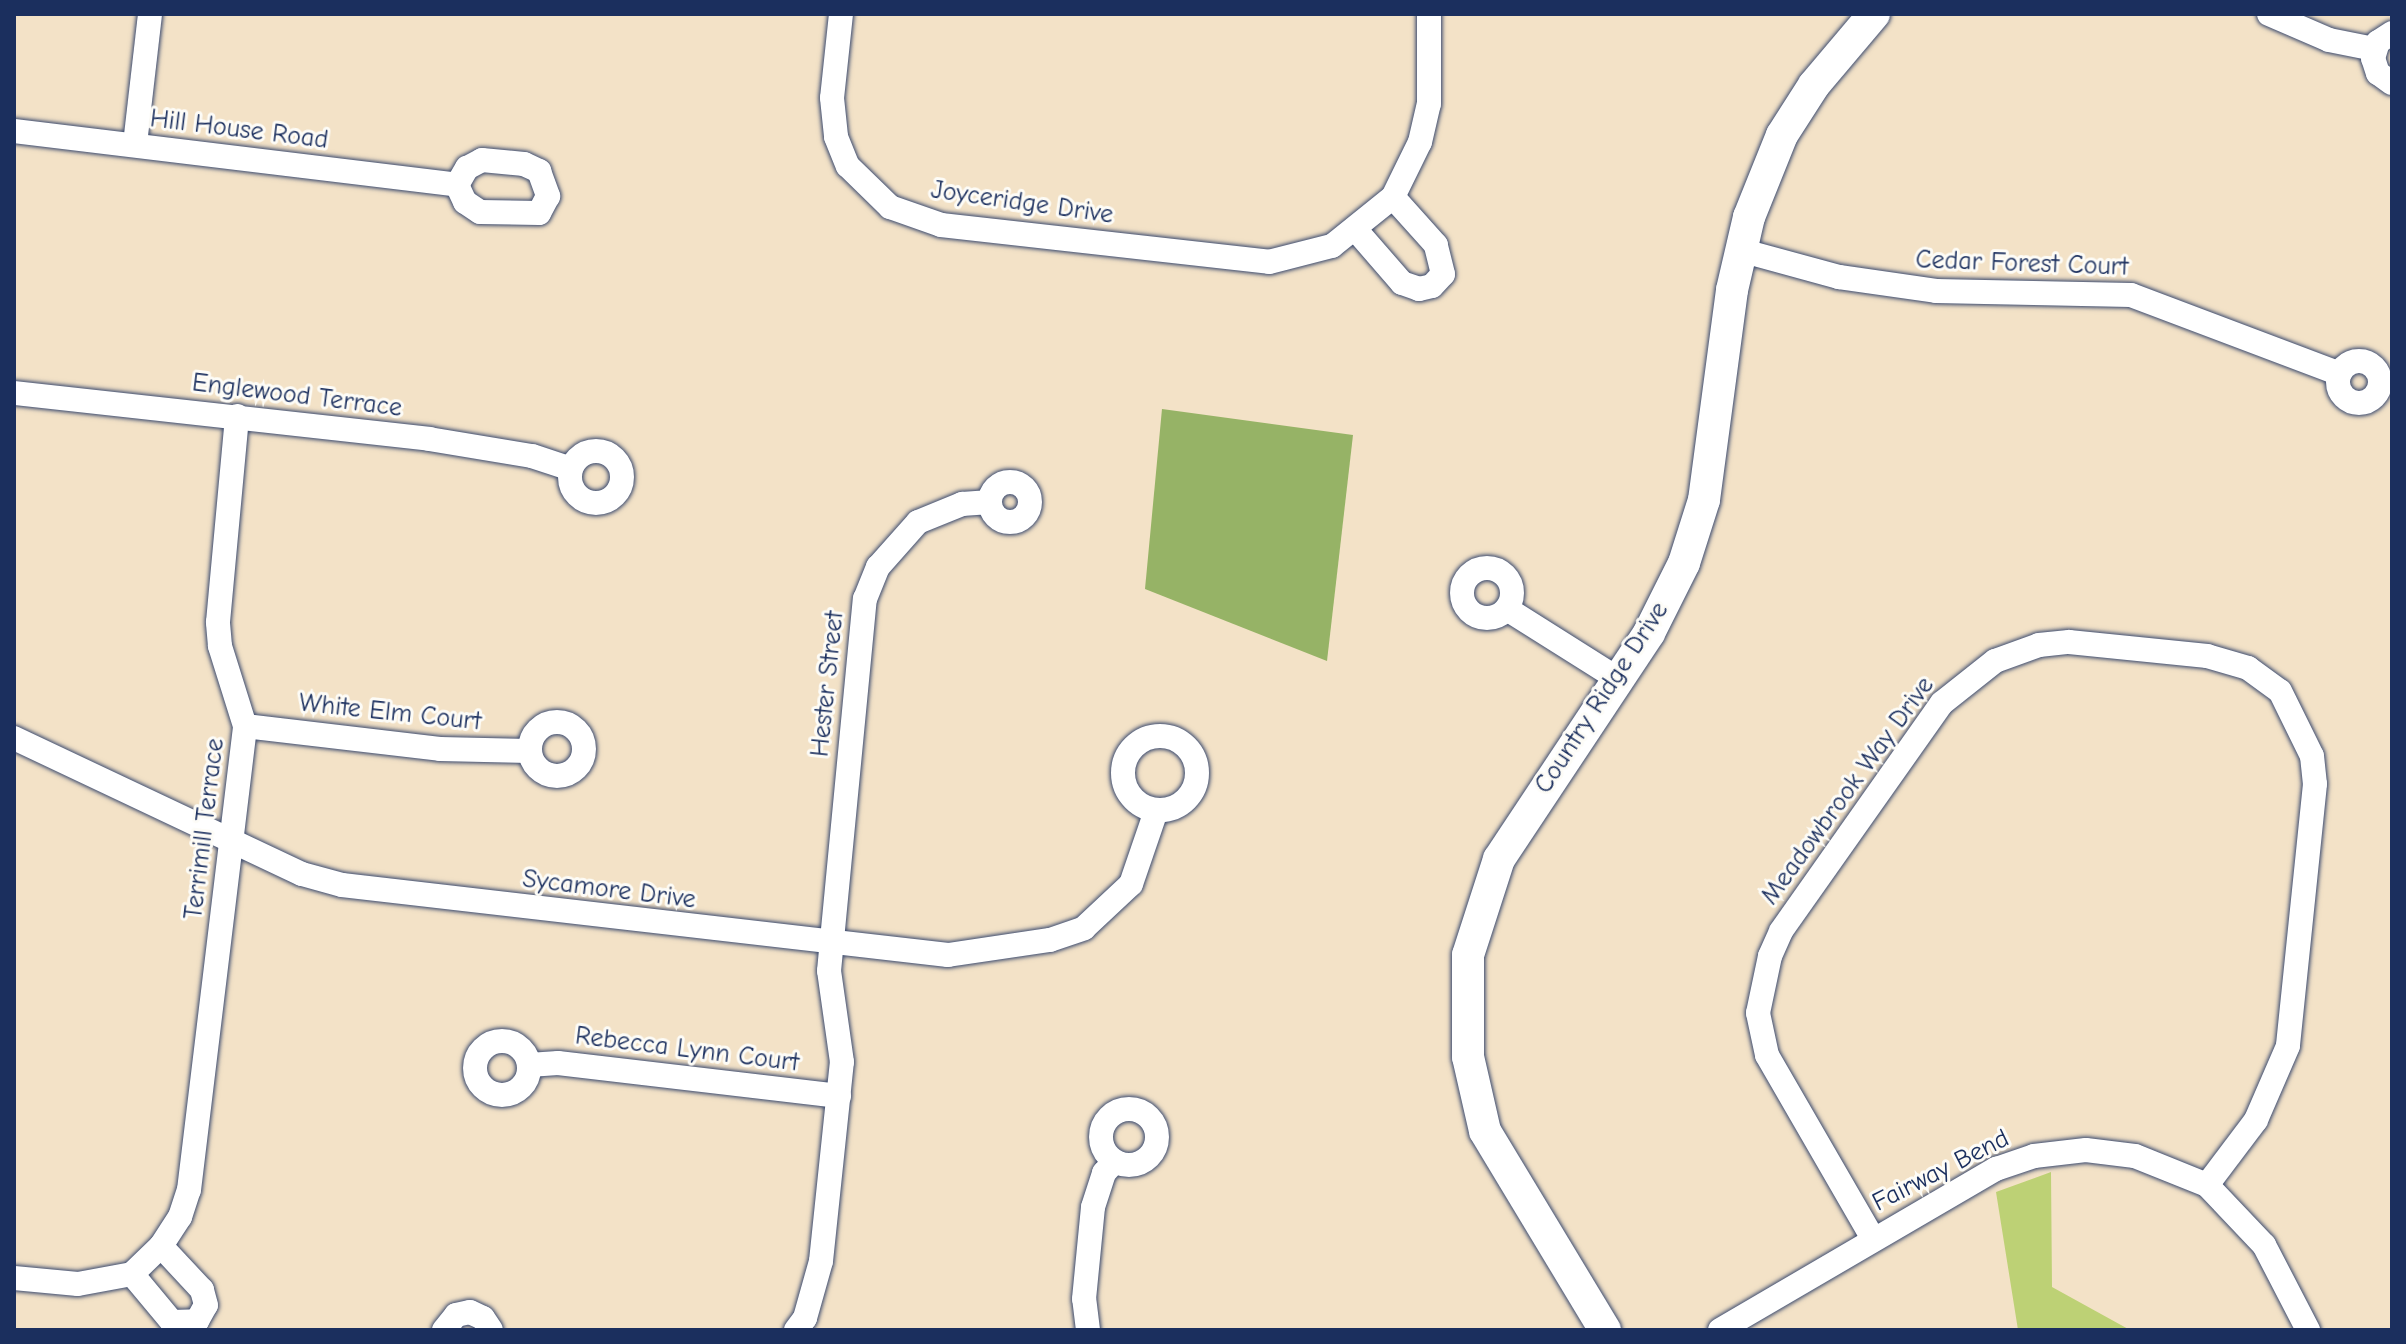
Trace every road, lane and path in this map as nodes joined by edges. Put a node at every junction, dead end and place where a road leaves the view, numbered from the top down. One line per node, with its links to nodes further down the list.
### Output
1 (150, 14): 9 (street)
2 (841, 14): 12 (street, Joyceridge Drive)
3 (1429, 14): 11 (street, Joyceridge Drive)
4 (1874, 14): 13 (street, Country Ridge Drive)
5 (2269, 14): 6 (street)
6 (2383, 41): 7 (street)
7 (2392, 83)
8 (14, 131): 9 (street, Hill House Road)
9 (135, 144): 10 (street, Hill House Road)
10 (457, 185)
11 (1393, 197): 12 (street, Joyceridge Drive); 12 (street)
12 (1356, 230)
13 (1740, 250): 14 (street, Cedar Forest Court); 20 (street, Country Ridge Drive)
14 (2340, 374)
15 (14, 393): 16 (street, Englewood Terrace)
16 (237, 416): 17 (street, Englewood Terrace); 21 (street, Terrimill Terrace)
17 (571, 469)
18 (990, 502): 26 (street, Hester Street)
19 (1507, 609): 20 (street)
20 (1618, 679): 39 (street, Country Ridge Drive)
21 (245, 726): 23 (street, White Elm Court); 25 (street, Terrimill Terrace)
22 (15, 742): 25 (street, Sycamore Drive)
23 (529, 751)
24 (1156, 811): 26 (street, Sycamore Drive)
25 (231, 839): 26 (street, Sycamore Drive); 32 (street, Terrimill Terrace)
26 (831, 945): 28 (street, Hester Street)
27 (529, 1065): 28 (street, Rebecca Lynn Court)
28 (839, 1096): 37 (street, Hester Street)
29 (1114, 1162): 38 (street)
30 (2207, 1185): 31 (street, Fairway Bend); 31 (street, Meadowbrook Way Drive); 41 (street)
31 (1872, 1237): 40 (street, Fairway Bend)
32 (161, 1246): 33 (street, Terrimill Terrace); 33 (street)
33 (132, 1274): 34 (street)
34 (14, 1278)
35 (444, 1330): 36 (street)
36 (491, 1330)
37 (796, 1330)
38 (1088, 1330)
39 (1605, 1330)
40 (1720, 1330)
41 (2308, 1330)

